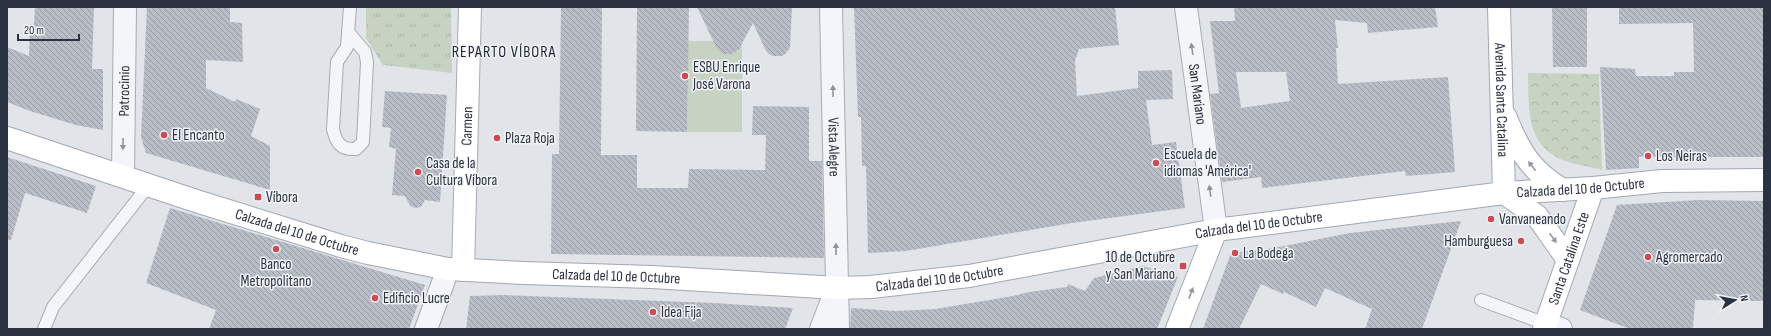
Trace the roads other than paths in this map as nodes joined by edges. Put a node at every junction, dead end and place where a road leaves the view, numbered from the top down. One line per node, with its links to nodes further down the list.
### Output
1 (125, 7): 10 (street, Patrocinio, one-way to 10)
2 (350, 7): 7 (lane)
3 (470, 7): 18 (main road, Carmen)
4 (832, 7): 19 (street, Vista Alegre, one-way to 4)
5 (1186, 7): 16 (street, San Mariano, one-way to 5)
6 (1499, 7): 8 (main road, Avenida Santa Catalina)
7 (348, 32): 7 (lane)
8 (1501, 106): 14 (main road, one-way to 8); 15 (main road, Avenida Santa Catalina)
9 (7, 138): 10 (main road, Calzada del 10 de Octubre)
10 (122, 176): 12 (main road, Calzada del 10 de Octubre)
11 (1764, 180): 13 (main road, Calzada del 10 de Octubre)
12 (148, 186): 18 (main road, Calzada del 10 de Octubre); 22 (lane)
13 (1594, 188): 14 (main road, Calzada del 10 de Octubre); 17 (main road, Santa Catalina Este)
14 (1563, 190): 15 (main road, Calzada del 10 de Octubre)
15 (1504, 193): 16 (main road, Calzada del 10 de Octubre); 17 (main road, one-way to 17)
16 (1216, 230): 19 (main road, Calzada del 10 de Octubre); 26 (main road, one-way to 16)
17 (1568, 260): 21 (main road, Santa Catalina Este)
18 (456, 269): 19 (main road, Calzada del 10 de Octubre); 23 (street)
19 (838, 288): 24 (street); 25 (street, Vista Alegre)
20 (1481, 300): 21 (lane)
21 (1551, 327)
22 (44, 329)
23 (426, 329)
24 (821, 329)
25 (838, 329)
26 (1177, 329)

